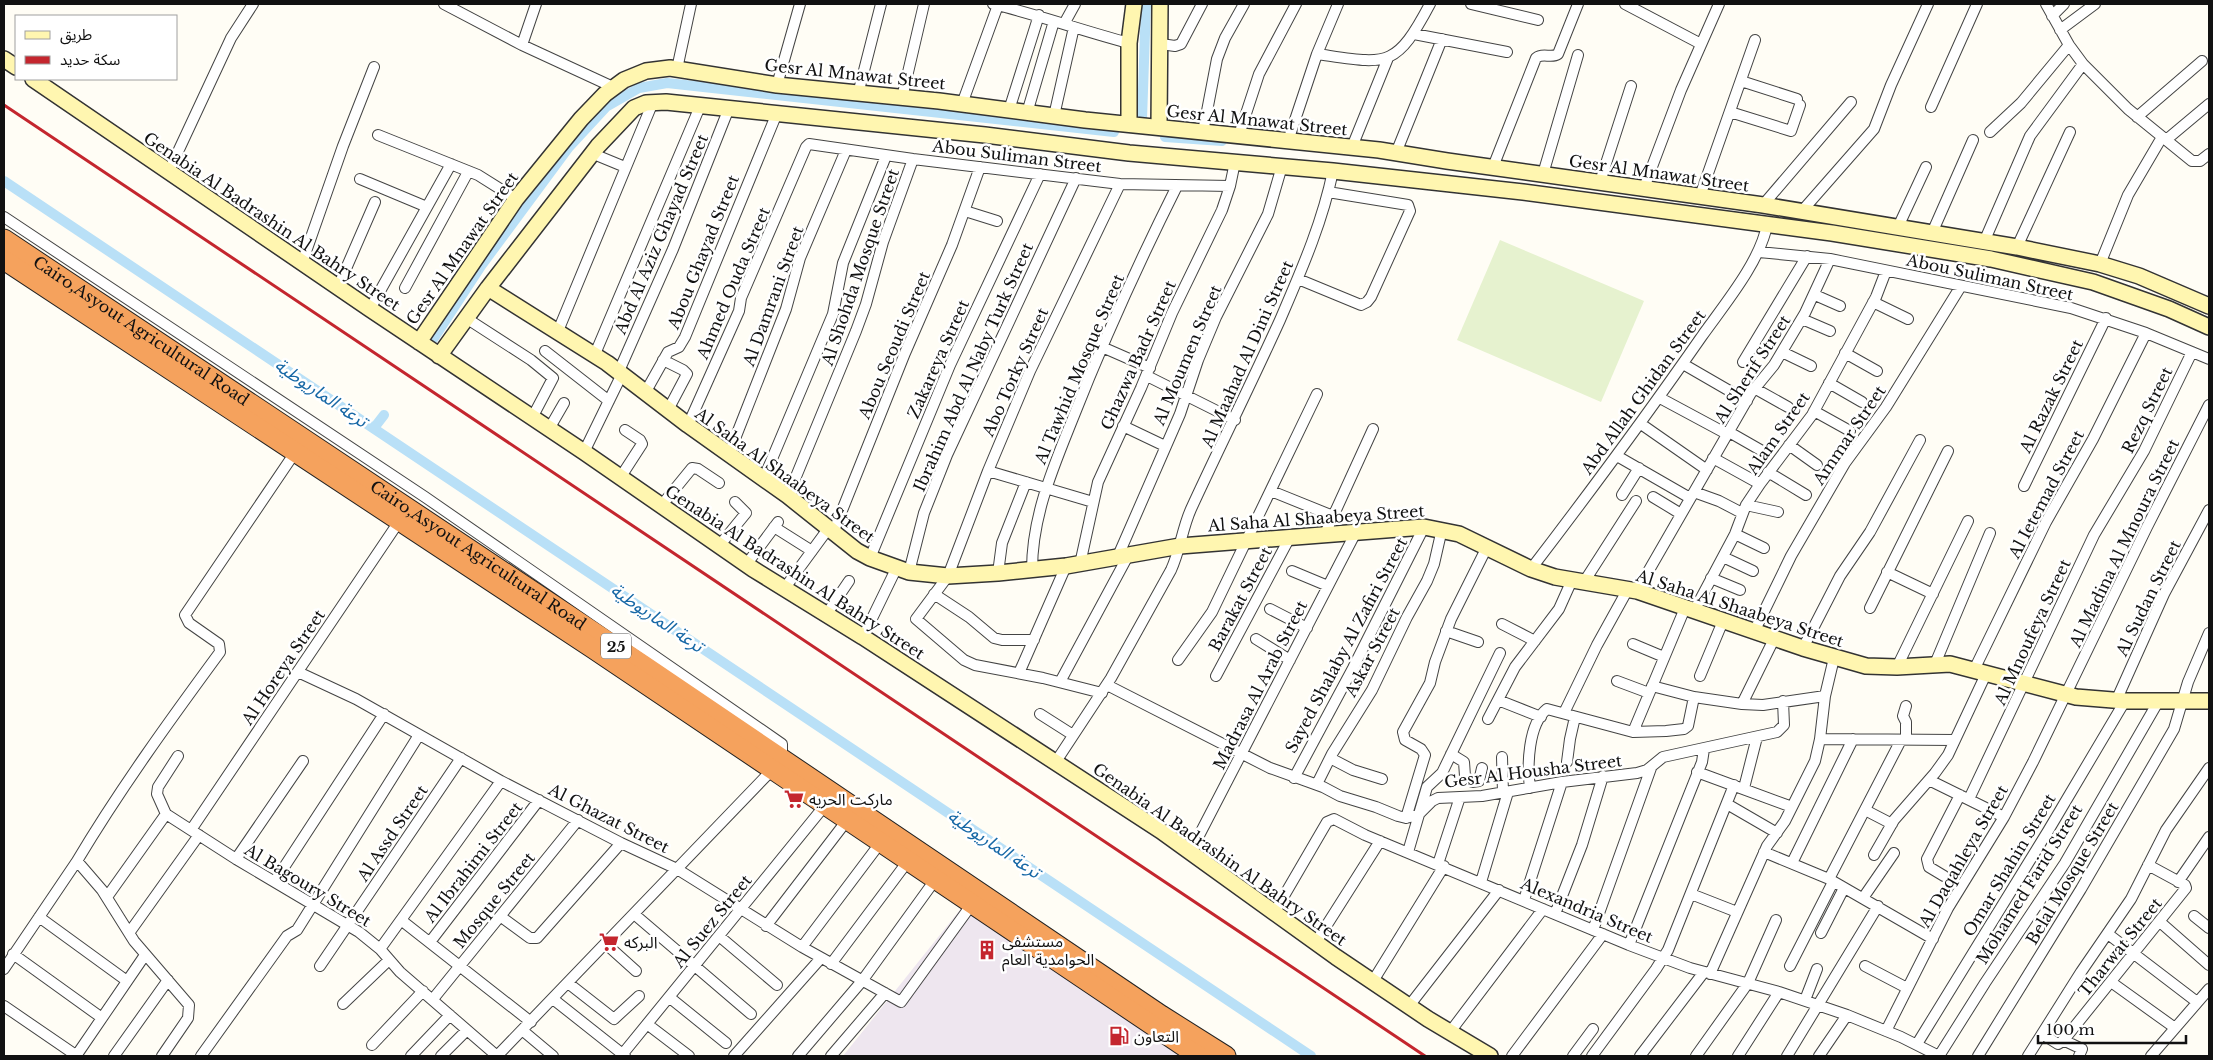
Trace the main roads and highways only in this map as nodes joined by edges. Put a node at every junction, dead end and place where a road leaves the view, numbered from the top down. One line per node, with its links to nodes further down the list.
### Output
1 (4, 239): 3 (highway, Cairo,Asyout Agricultural Road / 25)
2 (4, 260): 3 (highway, Cairo,Asyout Agricultural Road / 25)
3 (777, 765): 4 (highway, Cairo,Asyout Agricultural Road / 25); 5 (highway, Cairo,Asyout Agricultural Road / 25)
4 (1198, 1056)
5 (1226, 1056)

